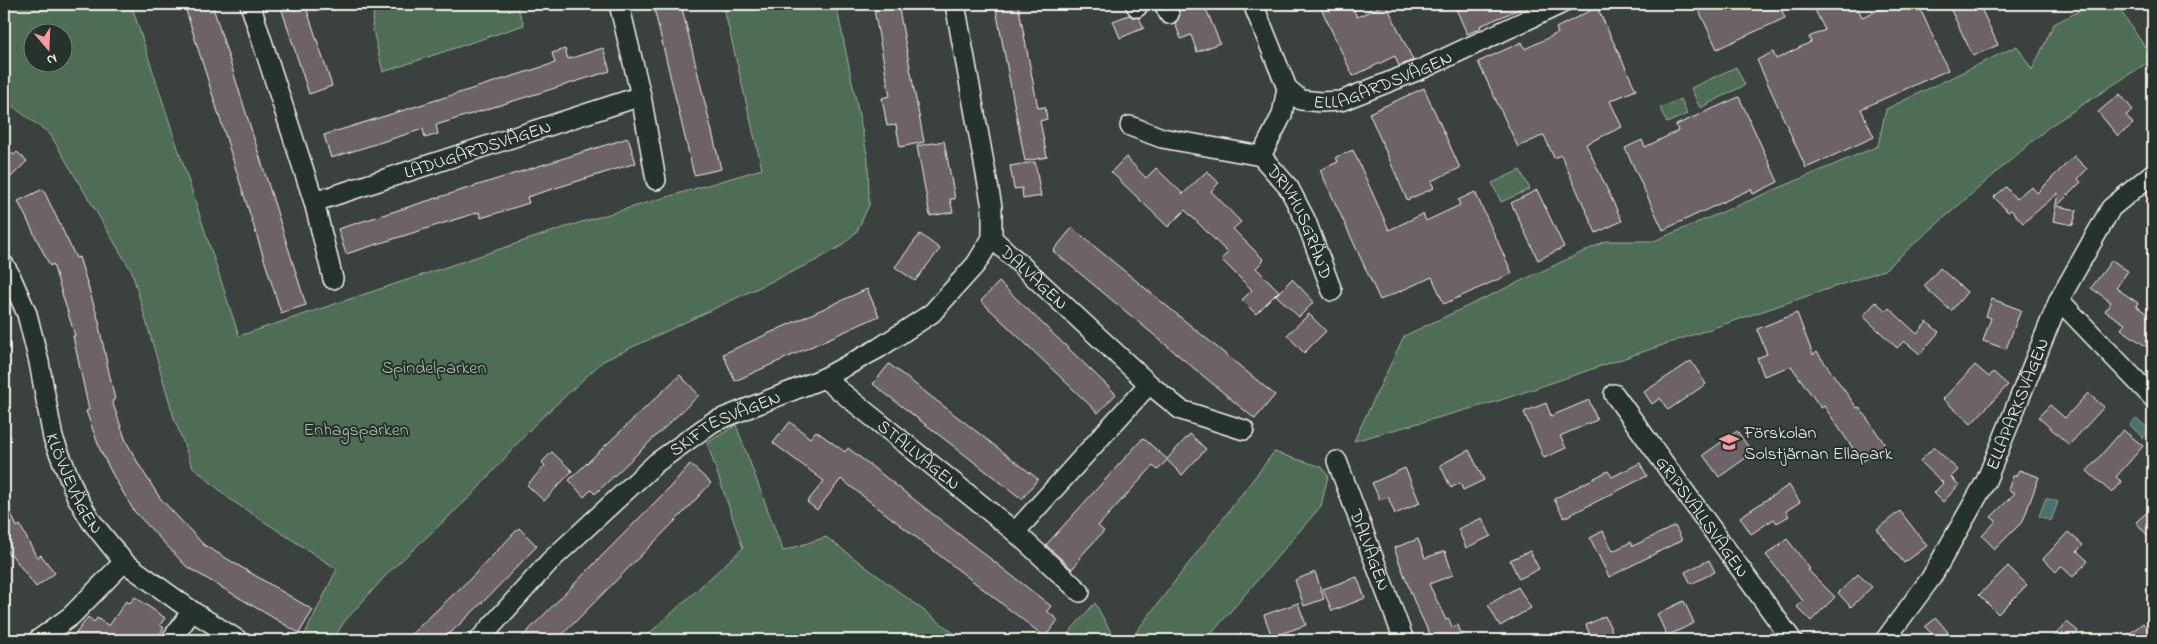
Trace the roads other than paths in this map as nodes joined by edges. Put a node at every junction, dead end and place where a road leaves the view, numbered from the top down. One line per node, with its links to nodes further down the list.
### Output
1 (250, 4): 12 (street)
2 (619, 4): 7 (street)
3 (955, 4): 13 (street, DALVÄGEN)
4 (1253, 4): 6 (street, ELLAGÅRDSVÄGEN)
5 (1561, 4): 6 (street, ELLAGÅRDSVÄGEN)
6 (1287, 88): 9 (street, DRIVHUSGRÄND)
7 (641, 96): 11 (street); 12 (street, LADUGÅRDSVÄGEN)
8 (1130, 126): 9 (street, DRIVHUSGRÄND)
9 (1260, 156): 16 (street, DRIVHUSGRÄND)
10 (2153, 173): 17 (street, ELLAPARKSVÄGEN)
11 (656, 180)
12 (314, 202): 15 (street)
13 (992, 238): 18 (street, SKIFTESVÄGEN); 19 (street, DALVÄGEN)
14 (4, 265): 25 (street, KLÖVJEVÄGEN)
15 (333, 279)
16 (1332, 291)
17 (2059, 300): 21 (street); 34 (street, ELLAPARKSVÄGEN)
18 (824, 378): 24 (street, STALLVÄGEN); 31 (street, SKIFTESVÄGEN)
19 (1149, 384): 22 (street, DALVÄGEN); 24 (street)
20 (1614, 394): 33 (street, GRIPSVALLSVÄGEN)
21 (2153, 398)
22 (1244, 430)
23 (1337, 461): 32 (street, DALVÄGEN)
24 (1015, 532): 26 (street, STALLVÄGEN)
25 (124, 562): 27 (street, KLÖVJEVÄGEN); 28 (street)
26 (1080, 592)
27 (192, 611): 29 (street); 30 (street, KLÖVJEVÄGEN)
28 (38, 640)
29 (171, 640)
30 (238, 640)
31 (479, 640)
32 (1404, 640)
33 (1792, 640)
34 (1885, 640)

